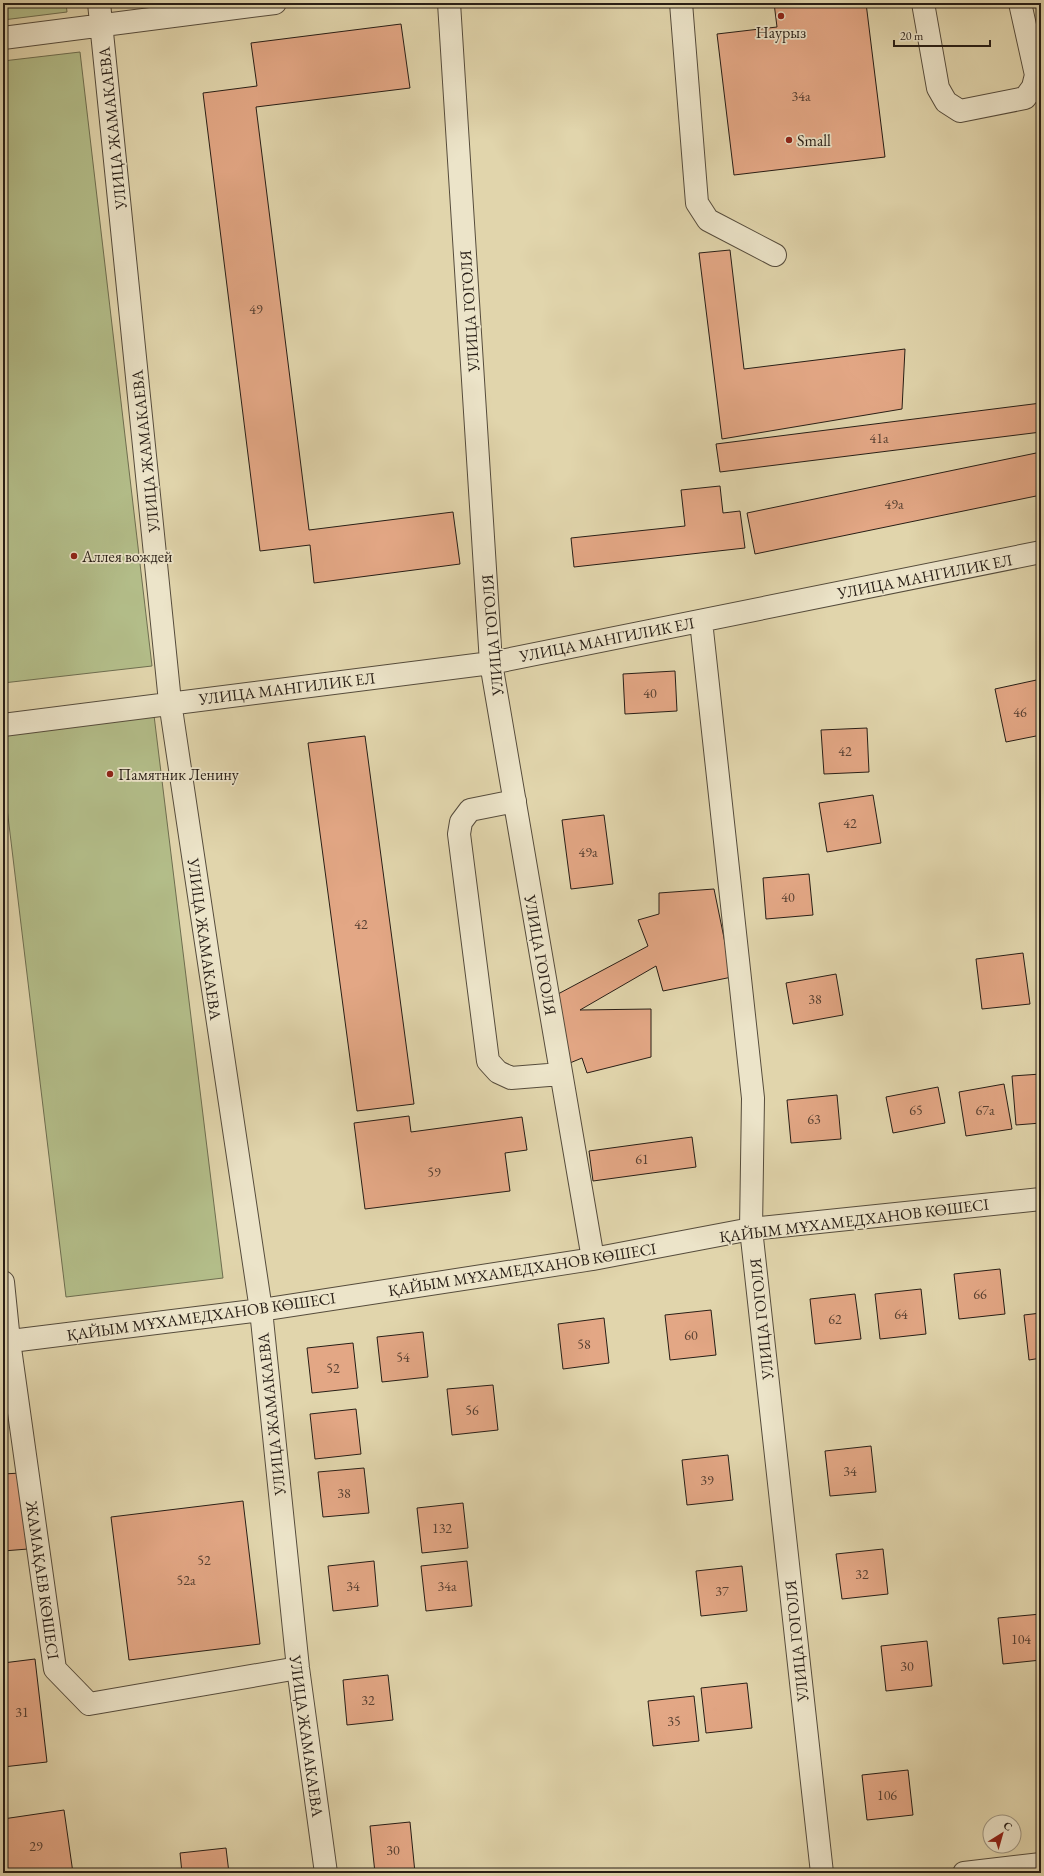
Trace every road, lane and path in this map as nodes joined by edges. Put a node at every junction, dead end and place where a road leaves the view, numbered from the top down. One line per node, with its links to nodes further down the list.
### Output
1 (99, 3): 7 (street, УЛИЦА ЖАМАКАЕВА)
2 (275, 3): 7 (street)
3 (449, 3): 12 (street, УЛИЦА ГОГОЛЯ)
4 (681, 3): 9 (street)
5 (923, 3): 6 (street)
6 (1020, 3)
7 (102, 25): 8 (street); 13 (street, УЛИЦА ЖАМАКАЕВА)
8 (3, 38)
9 (775, 255)
10 (1041, 552): 11 (street, УЛИЦА МАНГИЛИК ЕЛ)
11 (701, 621): 12 (street, УЛИЦА МАНГИЛИК ЕЛ); 18 (street, УЛИЦА ГОГОЛЯ)
12 (491, 663): 13 (street, УЛИЦА МАНГИЛИК ЕЛ); 15 (street, УЛИЦА ГОГОЛЯ)
13 (170, 702): 14 (street, УЛИЦА МАНГИЛИК ЕЛ); 21 (street, УЛИЦА ЖАМАКАЕВА)
14 (3, 724)
15 (515, 801): 16 (street, УЛИЦА ГОГОЛЯ); 16 (street)
16 (561, 1074): 19 (street, УЛИЦА ГОГОЛЯ)
17 (1041, 1199): 18 (street, ҚАЙЫМ МҰХАМЕДХАНОВ КӨШЕСІ)
18 (751, 1229): 19 (street, ҚАЙЫМ МҰХАМЕДХАНОВ КӨШЕСІ); 26 (street, УЛИЦА ГОГОЛЯ)
19 (593, 1259): 21 (street, ҚАЙЫМ МҰХАМЕДХАНОВ КӨШЕСІ)
20 (3, 1282): 22 (street, ЖАМАҚАЕВ КӨШЕСІ)
21 (261, 1310): 22 (street, ҚАЙЫМ МҰХАМЕДХАНОВ КӨШЕСІ); 23 (street, УЛИЦА ЖАМАКАЕВА)
22 (6, 1342): 23 (street, ЖАМАҚАЕВ КӨШЕСІ)
23 (298, 1668): 25 (street, УЛИЦА ЖАМАКАЕВА)
24 (1041, 1864): 27 (street)
25 (326, 1873)
26 (822, 1873)
27 (964, 1873)

